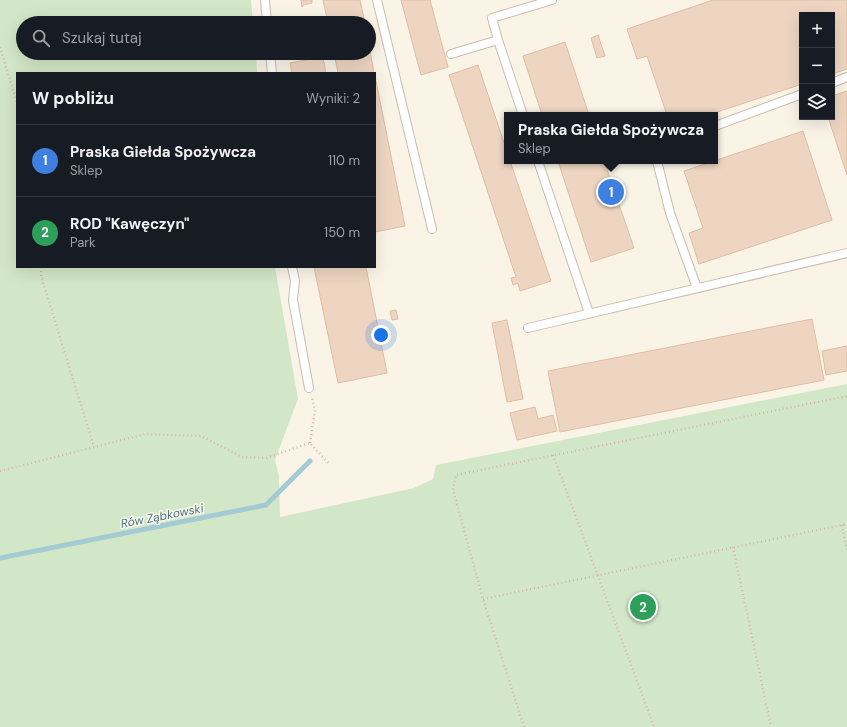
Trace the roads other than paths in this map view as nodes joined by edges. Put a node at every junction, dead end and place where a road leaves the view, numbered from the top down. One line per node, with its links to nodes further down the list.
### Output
1 (265, 0): 4 (lane)
2 (377, 0): 16 (lane)
3 (552, 0): 5 (lane)
4 (266, 16)
5 (498, 40): 6 (lane); 12 (lane)
6 (451, 54)
7 (271, 60): 8 (lane)
8 (272, 72)
9 (847, 77): 10 (lane)
10 (835, 82)
11 (799, 95): 13 (lane)
12 (522, 112)
13 (718, 125)
14 (539, 164): 20 (lane)
15 (658, 164): 19 (lane)
16 (432, 229)
17 (847, 253): 19 (lane)
18 (292, 268): 22 (lane)
19 (697, 288): 20 (lane)
20 (589, 313): 21 (lane)
21 (528, 328)
22 (309, 388)

